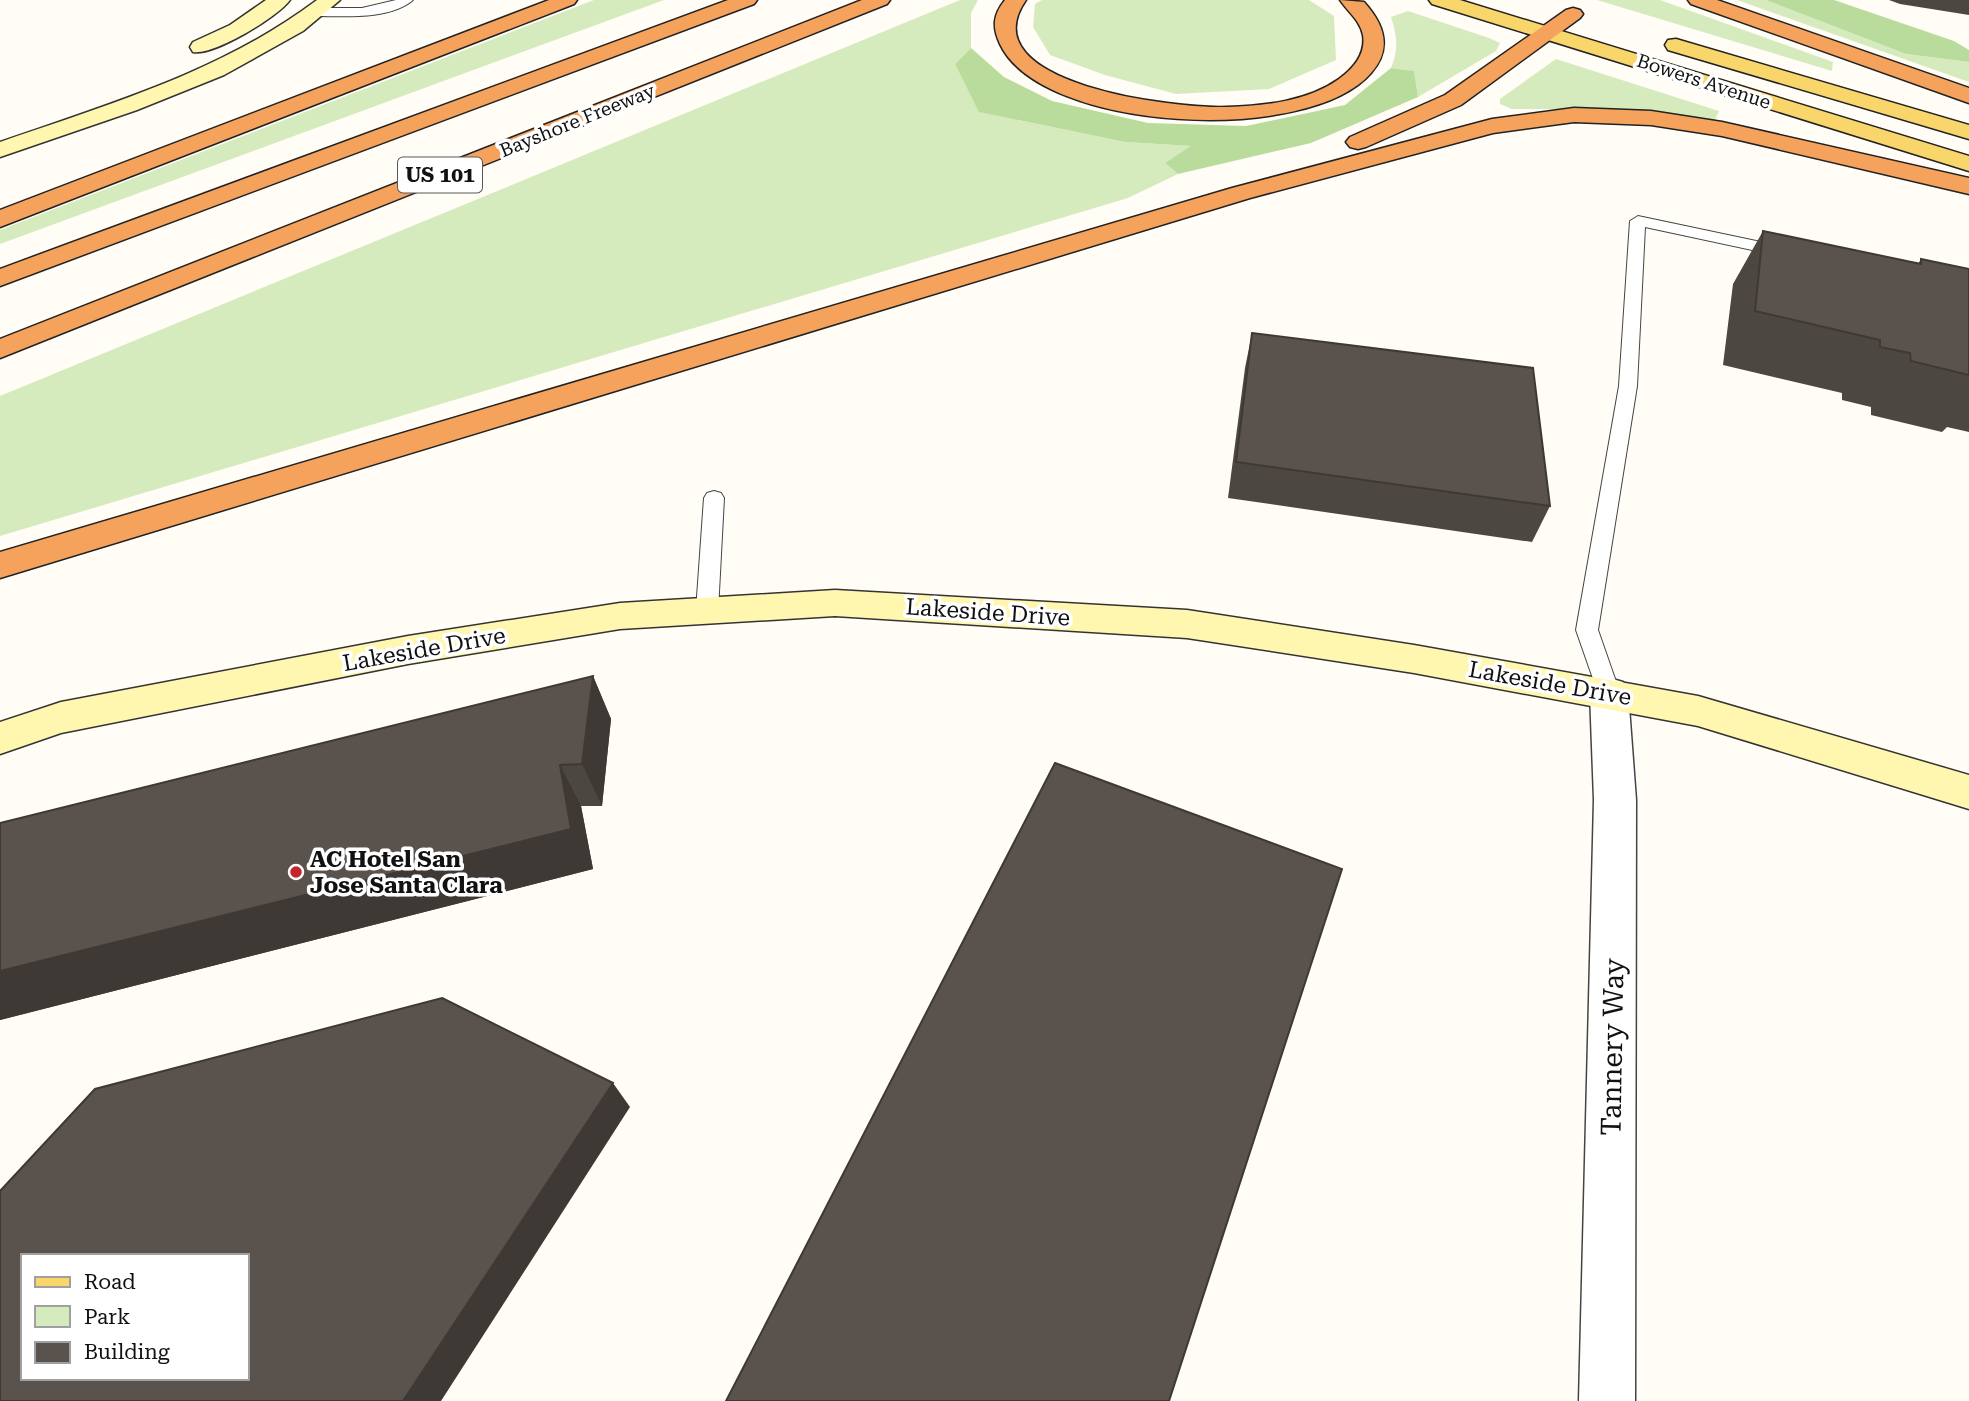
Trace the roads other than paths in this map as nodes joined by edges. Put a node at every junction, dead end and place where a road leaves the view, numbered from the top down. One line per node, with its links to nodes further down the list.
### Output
1 (281, 0): 16 (street)
2 (407, 0): 10 (lane)
3 (567, 0): 23 (highway)
4 (747, 0): 25 (highway, US 101)
5 (880, 0): 26 (highway, Bayshore Freeway / US 101)
6 (1016, 0): 7 (highway)
7 (1350, 0)
8 (1439, 0): 14 (main road, Bowers Avenue)
9 (1698, 0): 17 (highway)
10 (323, 6): 19 (street)
11 (1550, 7): 12 (main road)
12 (1573, 13): 13 (main road); 14 (highway)
13 (1599, 22)
14 (1549, 33): 20 (main road, Bowers Avenue); 22 (highway)
15 (1651, 37): 18 (main road, Bowers Avenue)
16 (185, 54)
17 (1969, 96)
18 (1969, 132)
19 (0, 150)
20 (1969, 164)
21 (1969, 186): 22 (highway)
22 (1241, 193): 28 (highway)
23 (0, 219)
24 (1799, 255): 30 (lane)
25 (0, 278)
26 (0, 349)
27 (714, 498): 29 (lane)
28 (0, 565)
29 (707, 611): 30 (street, Lakeside Drive); 31 (street, Lakeside Drive)
30 (1609, 693): 32 (street, Lakeside Drive); 33 (street, Tannery Way)
31 (0, 738)
32 (1969, 792)
33 (1607, 1401)

